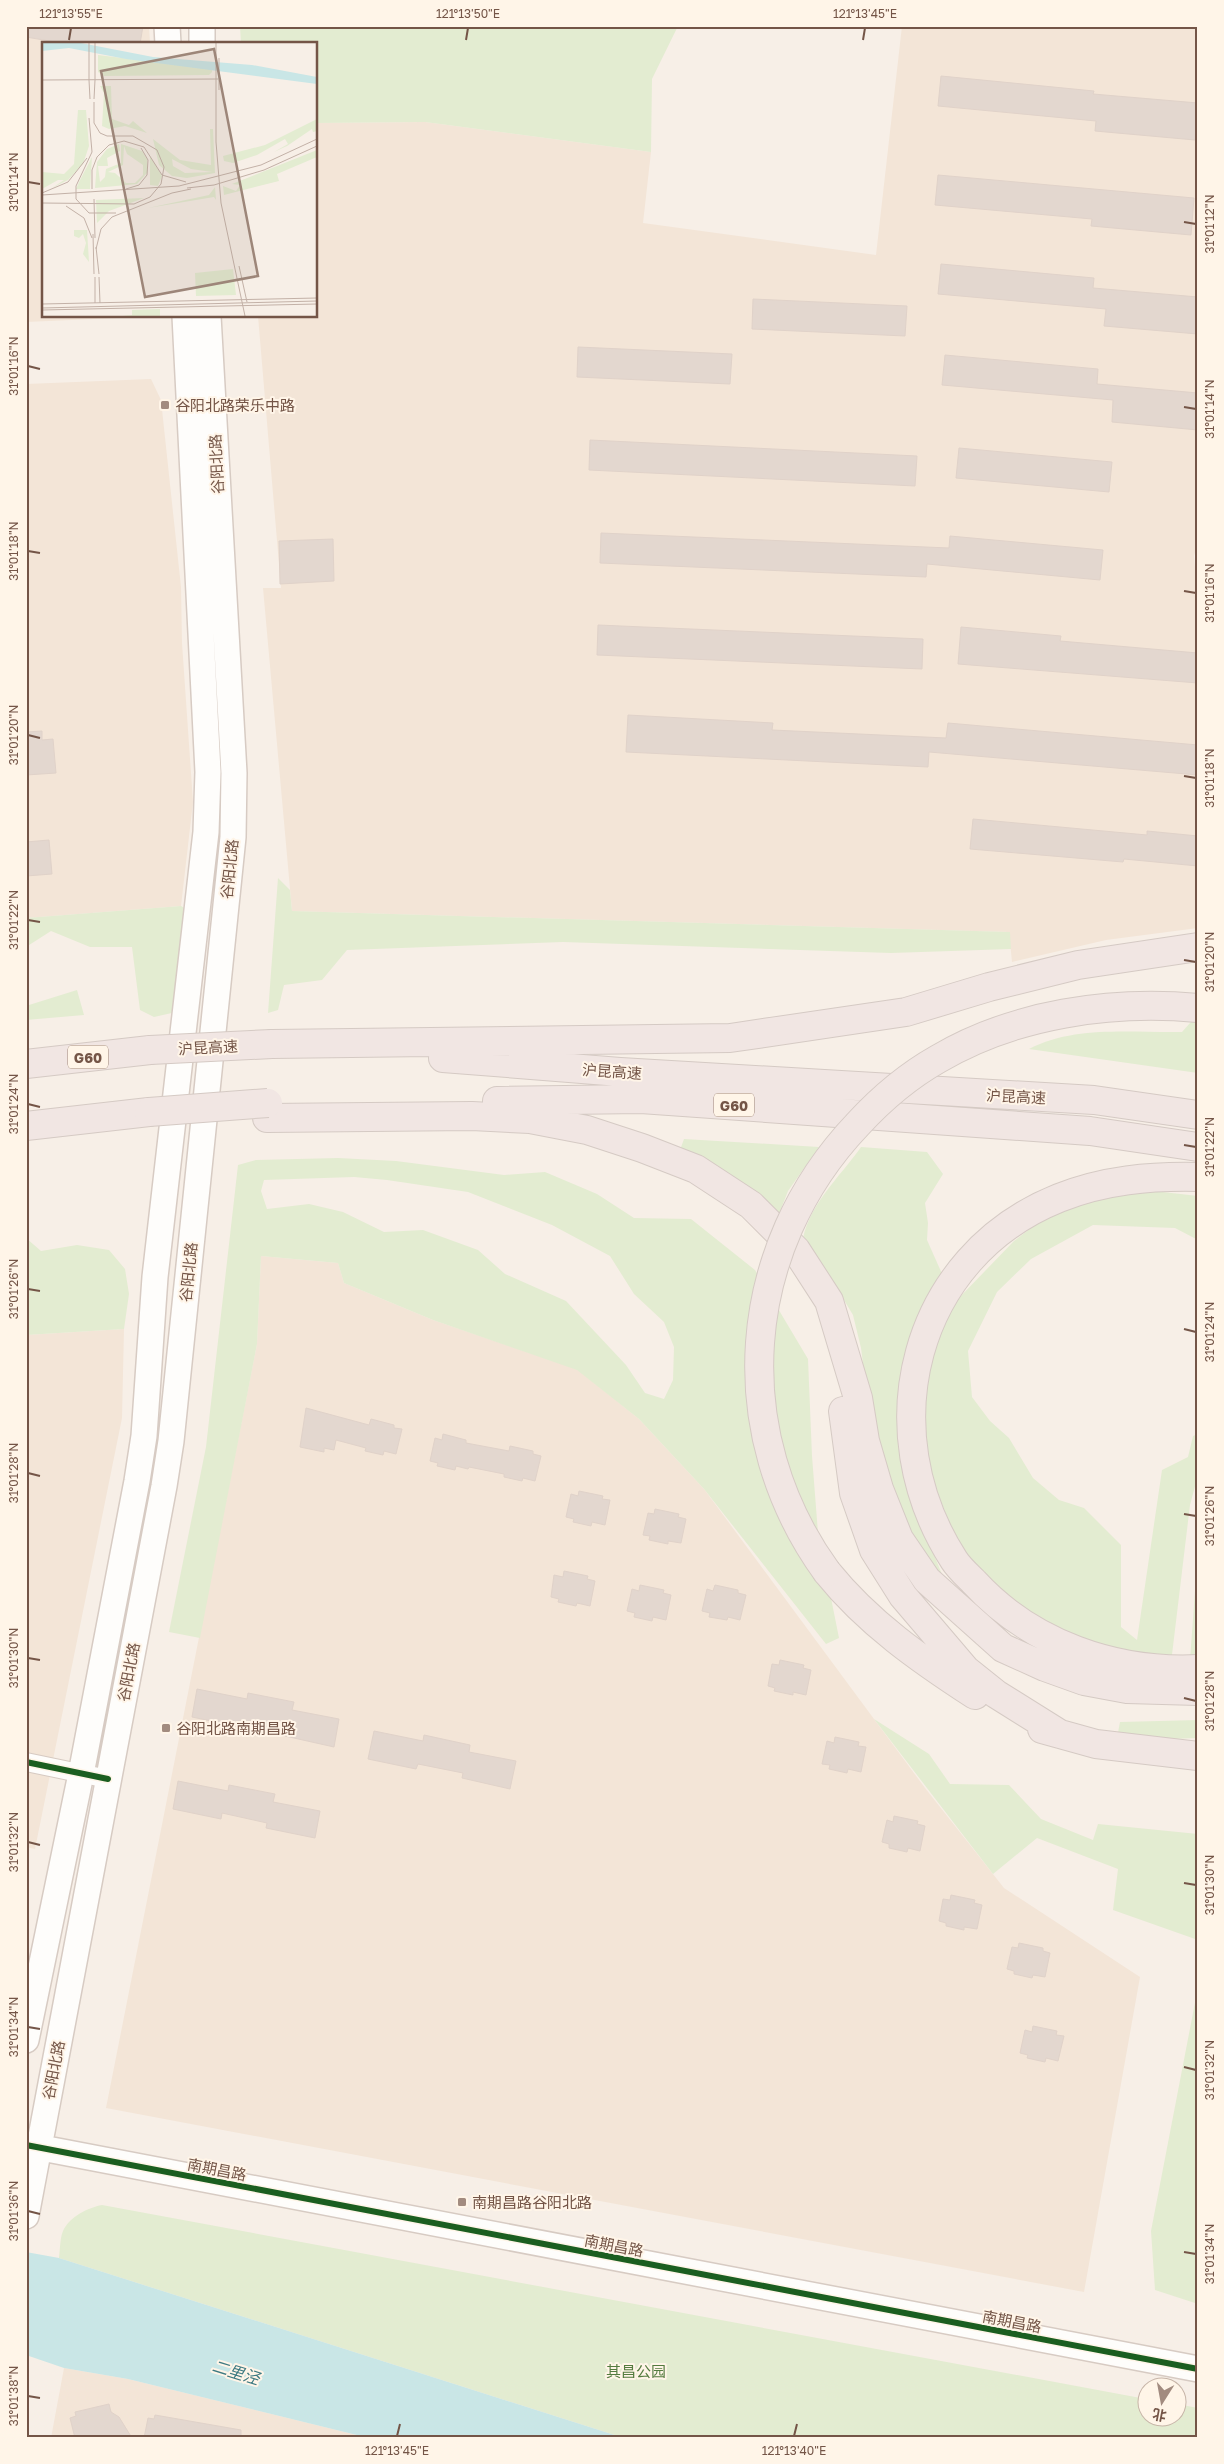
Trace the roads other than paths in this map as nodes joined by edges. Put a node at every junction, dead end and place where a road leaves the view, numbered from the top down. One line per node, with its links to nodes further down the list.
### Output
1 (167, 26): 3 (main road)
2 (202, 26): 4 (main road)
3 (168, 42)
4 (202, 42)
5 (186, 318): 24 (main road, 谷阳北路)
6 (208, 318): 25 (main road, 谷阳北路)
7 (1198, 947): 9 (highway)
8 (1198, 1008): 21 (highway, bridge)
9 (272, 1044): 10 (highway, 沪昆高速 / G60, bridge); 12 (highway, 沪昆高速 / G60)
10 (26, 1064)
11 (267, 1111): 13 (highway, 沪昆高速 / G60, bridge); 16 (highway, 沪昆高速 / G60); 18 (highway)
12 (1198, 1115)
13 (149, 1118): 14 (highway, 沪昆高速 / G60); 15 (highway)
14 (26, 1126)
15 (26, 1134)
16 (1198, 1147)
17 (1198, 1177): 19 (highway)
18 (844, 1353): 20 (highway); 21 (highway)
19 (1198, 1669)
20 (1198, 1691)
21 (1060, 1734): 22 (highway)
22 (1198, 1756)
23 (26, 1762): 24 (street)
24 (81, 1774): 25 (street); 26 (main road, 谷阳北路)
25 (108, 1779): 27 (main road, 谷阳北路)
26 (26, 2040)
27 (33, 2146): 28 (main road, 谷阳北路); 29 (main road, 南期昌路)
28 (26, 2216)
29 (1198, 2369)

